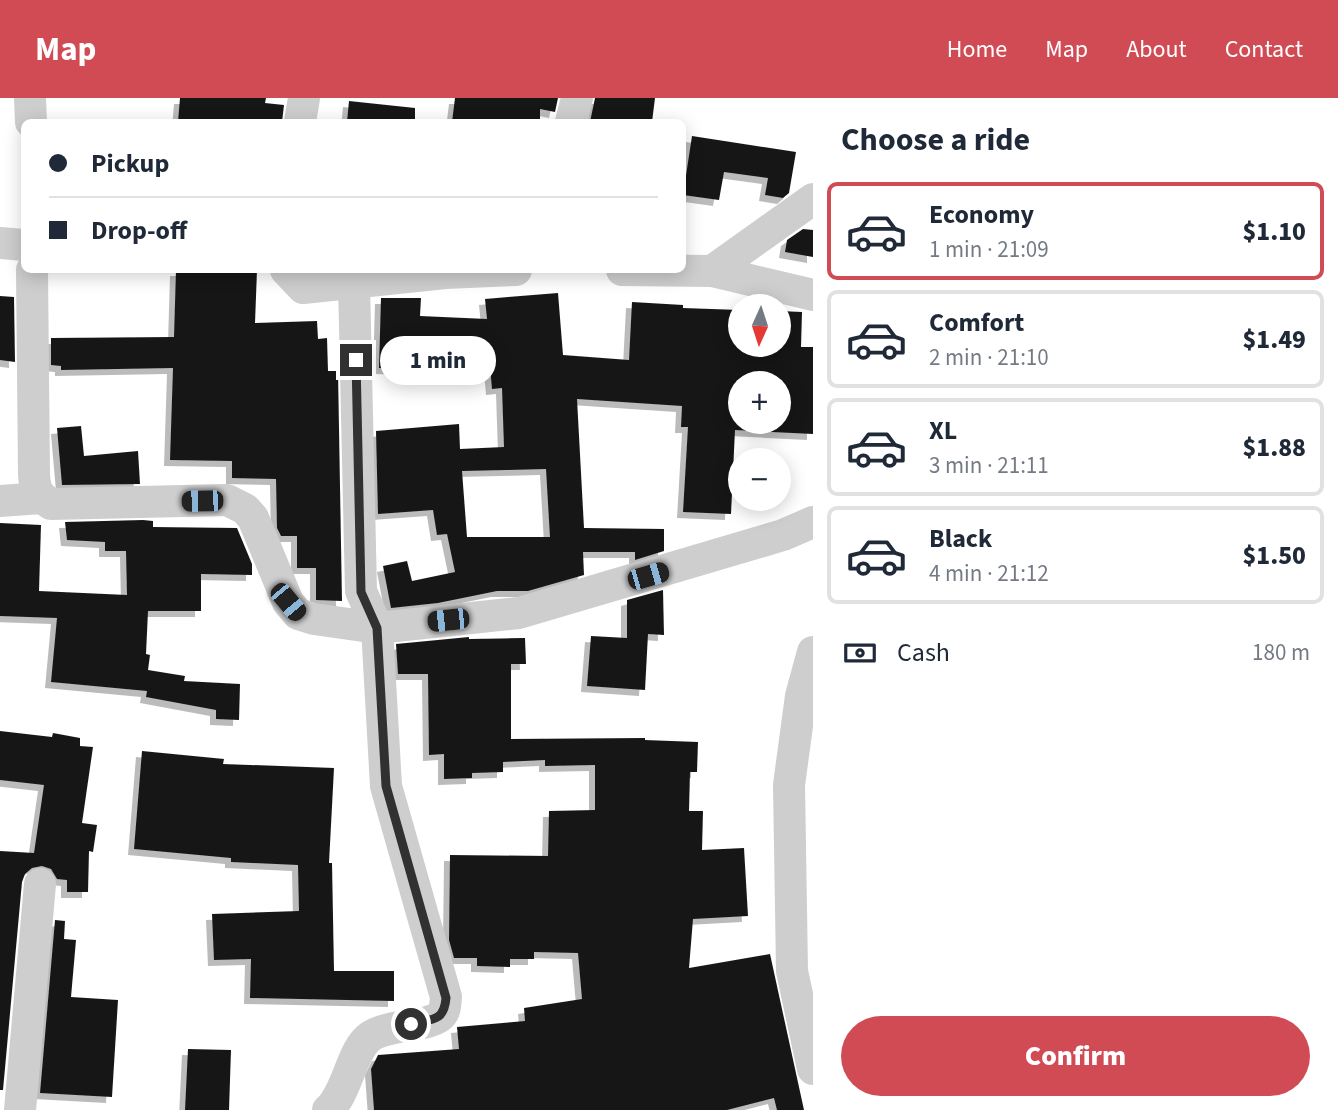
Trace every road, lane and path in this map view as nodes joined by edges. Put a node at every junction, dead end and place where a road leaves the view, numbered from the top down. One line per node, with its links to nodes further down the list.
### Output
1 (30, 98): 4 (street)
2 (304, 98): 5 (street)
3 (577, 98): 6 (street)
4 (31, 119)
5 (300, 119)
6 (572, 119)
7 (813, 199): 11 (street)
8 (0, 243): 9 (street)
9 (21, 245)
10 (686, 271): 11 (street)
11 (712, 271): 16 (street)
12 (32, 273): 17 (street)
13 (289, 273): 15 (street)
14 (445, 273): 15 (street)
15 (354, 283): 20 (street)
16 (813, 295)
17 (41, 498): 18 (street); 20 (street)
18 (0, 501)
19 (813, 522): 20 (street)
20 (377, 628): 25 (street)
21 (813, 652): 23 (street)
22 (40, 884): 24 (street)
23 (813, 1069)
24 (20, 1110)
25 (328, 1110)

